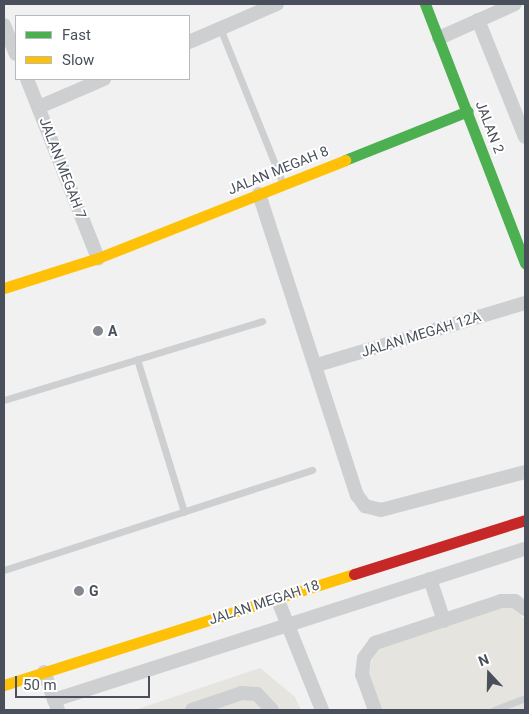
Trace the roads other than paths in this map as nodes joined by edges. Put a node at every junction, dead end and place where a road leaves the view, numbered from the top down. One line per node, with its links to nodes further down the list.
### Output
1 (277, 4): 6 (street)
2 (424, 4): 7 (street, JALAN 2)
3 (515, 4): 4 (street)
4 (478, 20): 7 (street); 14 (street)
5 (4, 25): 9 (street)
6 (220, 28): 8 (street); 15 (lane)
7 (439, 38): 13 (street, JALAN 2)
8 (190, 42)
9 (15, 52)
10 (27, 80): 12 (street, JALAN MEGAH 7)
11 (102, 80): 12 (street)
12 (40, 107): 17 (street, JALAN MEGAH 7)
13 (468, 111): 15 (street, JALAN MEGAH 8); 18 (street, JALAN 2)
14 (525, 137)
15 (283, 184): 16 (street, JALAN MEGAH 8)
16 (259, 194): 17 (street, JALAN MEGAH 8); 23 (street)
17 (98, 258): 19 (street, JALAN MEGAH 8)
18 (525, 263)
19 (4, 288)
20 (525, 303): 23 (street, JALAN MEGAH 12A)
21 (262, 321): 22 (lane)
22 (137, 359): 24 (lane); 27 (lane)
23 (317, 365): 26 (street)
24 (4, 400)
25 (312, 470): 27 (lane)
26 (525, 472)
27 (184, 512): 30 (lane)
28 (525, 520): 32 (street, JALAN MEGAH 18)
29 (525, 549): 31 (street, JALAN MEGAH 18)
30 (4, 570)
31 (430, 579): 34 (street); 35 (street, JALAN MEGAH 18)
32 (277, 598): 35 (street); 36 (street, JALAN MEGAH 18)
33 (525, 609): 34 (street)
34 (444, 621): 43 (street)
35 (288, 625): 39 (street, JALAN MEGAH 18); 42 (street)
36 (44, 672): 37 (street, JALAN MEGAH 18); 39 (street)
37 (4, 685)
38 (525, 698): 44 (lane)
39 (56, 705)
40 (192, 710): 41 (street)
41 (272, 710)
42 (322, 710)
43 (376, 710)
44 (494, 710)

